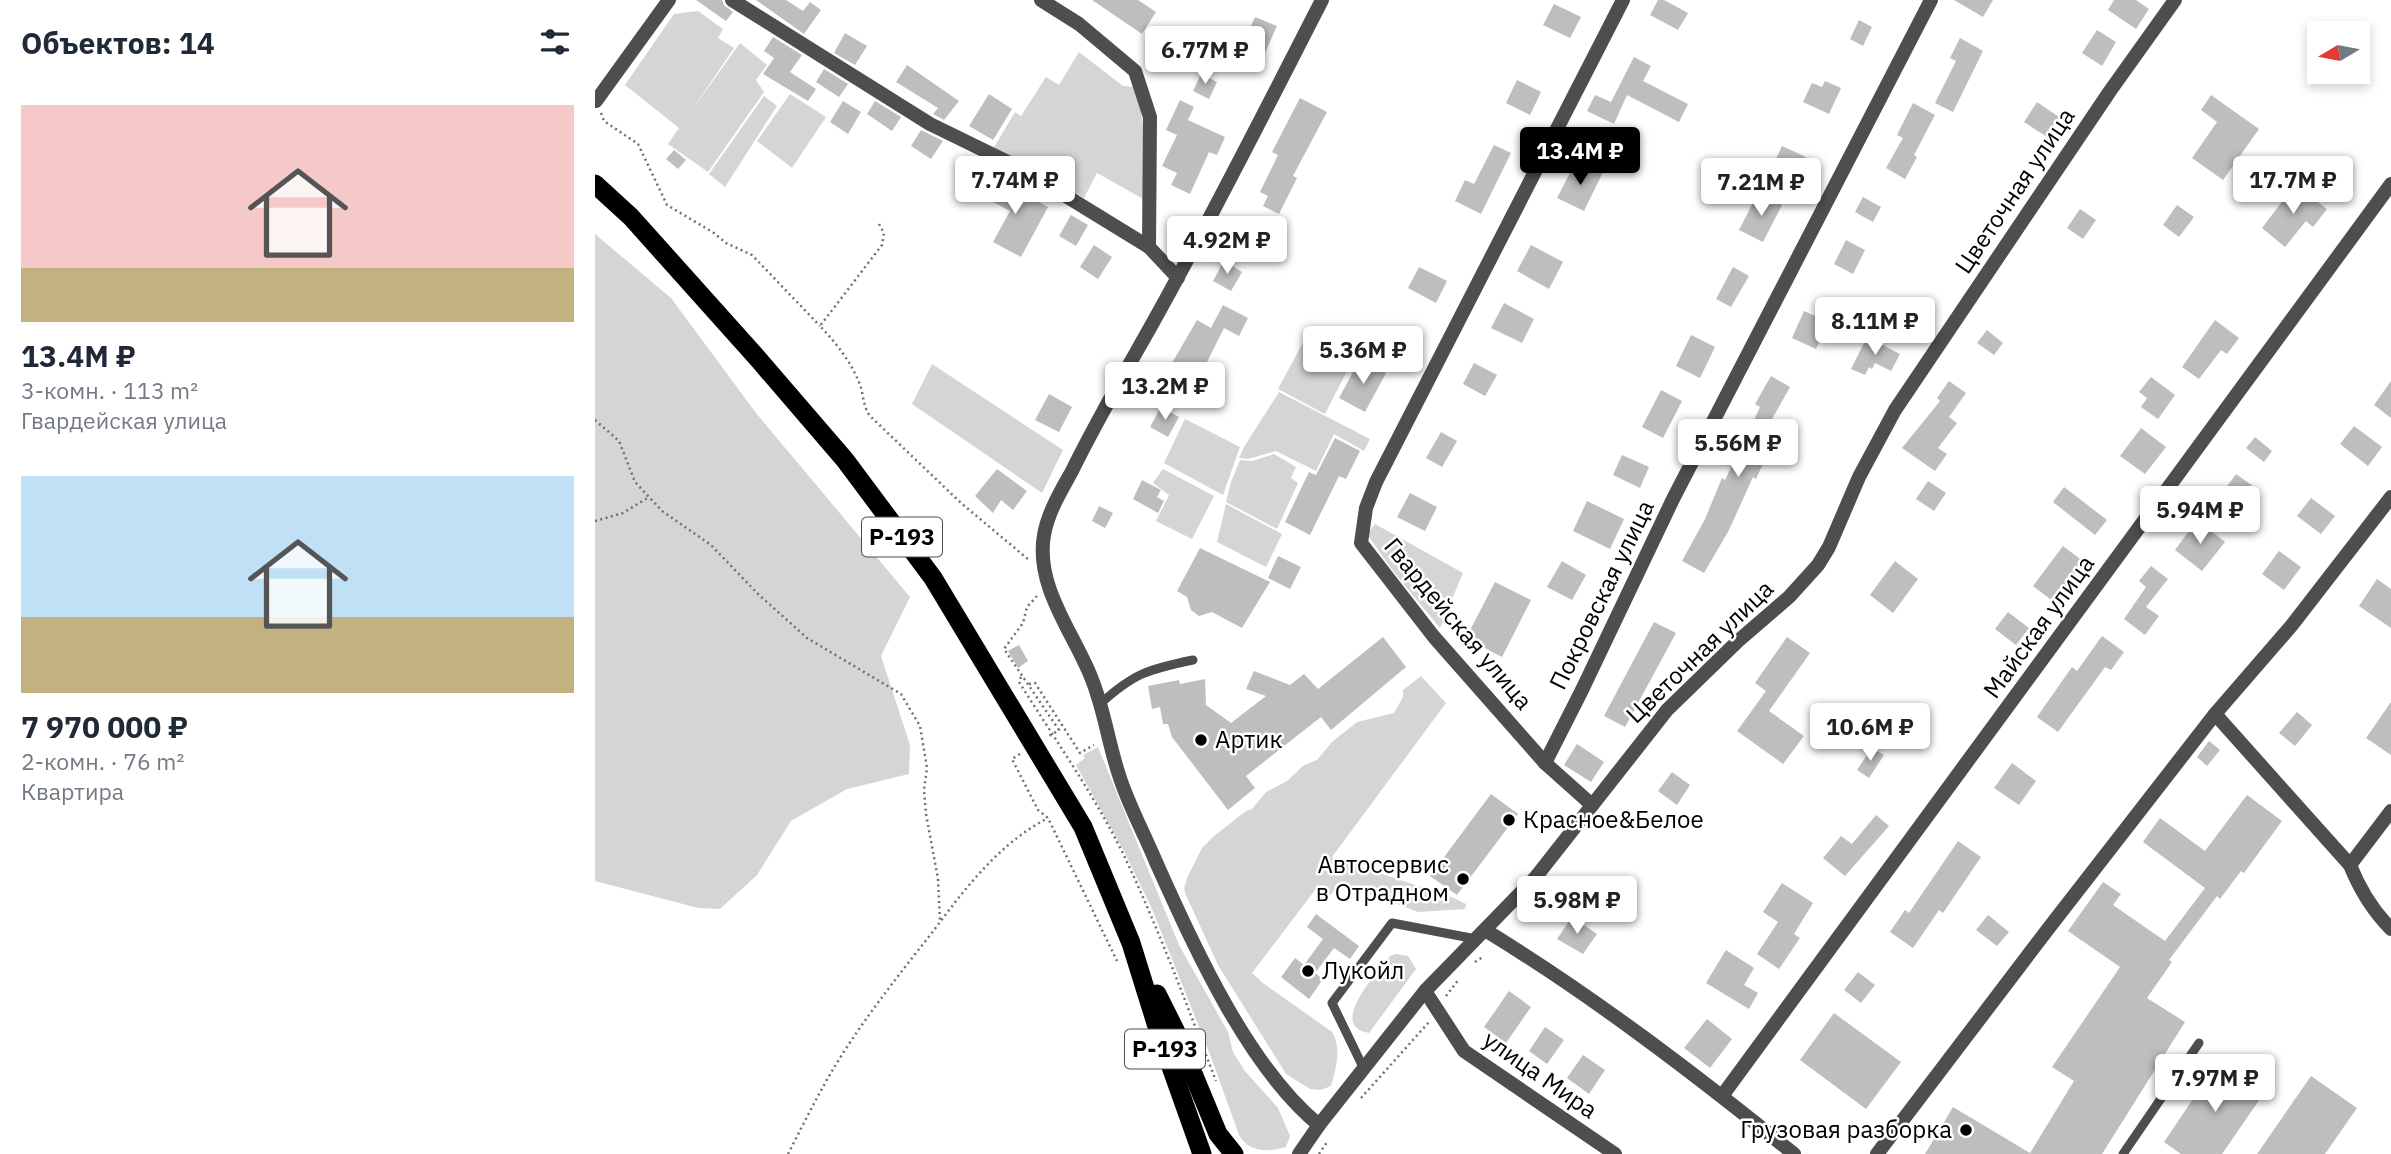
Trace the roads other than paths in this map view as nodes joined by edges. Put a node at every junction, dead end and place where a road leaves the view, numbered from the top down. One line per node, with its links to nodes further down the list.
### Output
1 (669, 0): 8 (street)
2 (733, 0): 11 (street)
3 (1041, 0): 11 (street)
4 (1322, 0): 12 (street)
5 (1623, 0): 17 (street, Гвардейская улица)
6 (1931, 0): 17 (street, Покровская улица)
7 (2175, 0): 18 (street, Цветочная улица)
8 (596, 101)
9 (595, 184): 23 (highway, Р-193)
10 (2391, 184): 27 (street, Майская улица)
11 (1149, 247): 12 (street)
12 (1178, 278): 15 (street)
13 (2391, 497): 16 (street)
14 (1193, 660): 15 (lane)
15 (1100, 704): 28 (street)
16 (2215, 714): 20 (street); 34 (street)
17 (1545, 762): 18 (street, Гвардейская улица)
18 (1592, 805): 22 (street, Цветочная улица)
19 (2391, 811): 20 (street)
20 (2350, 865): 21 (street)
21 (2391, 929)
22 (1480, 935): 24 (street, Цветочная улица); 26 (lane); 27 (street)
23 (1132, 943): 29 (highway, Р-193); 30 (highway)
24 (1425, 991): 26 (street, Цветочная улица); 32 (street, улица Мира)
25 (2199, 1043): 35 (lane)
26 (1363, 1067): 28 (street, Цветочная улица)
27 (1722, 1096): 33 (street)
28 (1318, 1125): 31 (street, Цветочная улица)
29 (1202, 1154)
30 (1234, 1154)
31 (1299, 1154)
32 (1615, 1154)
33 (1794, 1154)
34 (1877, 1154)
35 (2123, 1154)

